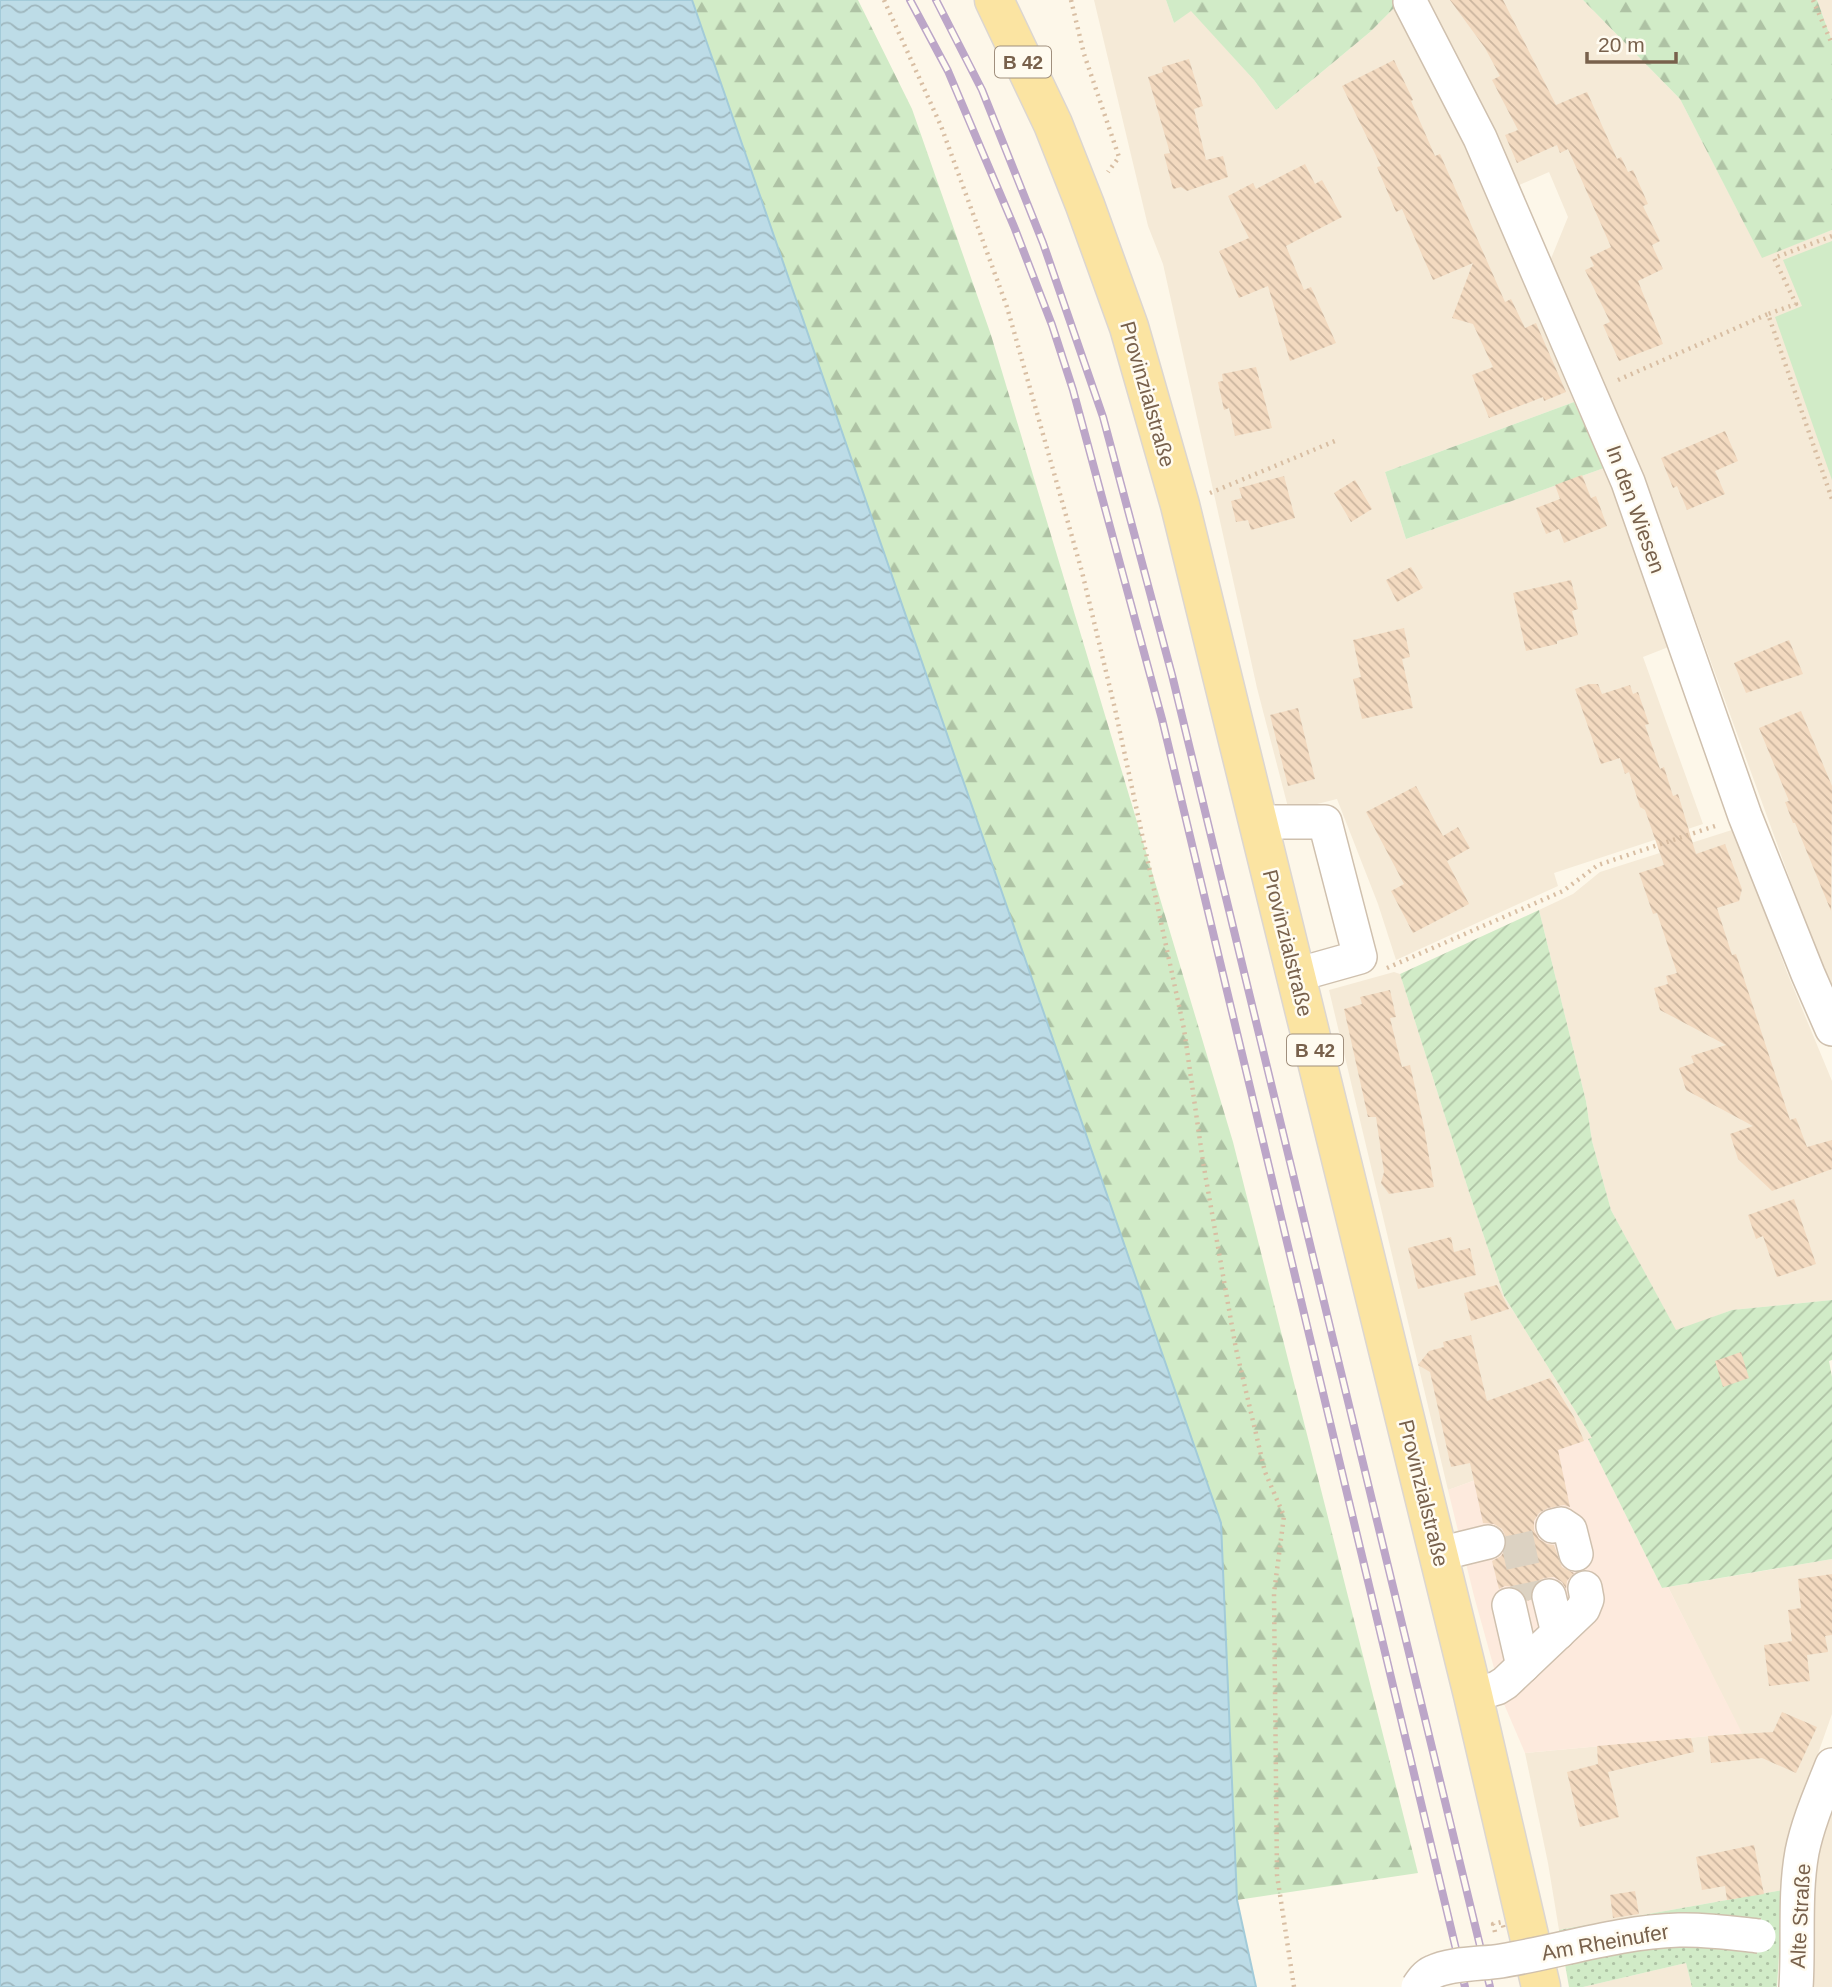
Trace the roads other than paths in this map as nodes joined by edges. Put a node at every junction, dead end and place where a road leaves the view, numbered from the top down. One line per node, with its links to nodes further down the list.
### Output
1 (993, 0): 3 (main road, Provinzialstraße / B 42)
2 (1410, 2): 5 (street, In den Wiesen)
3 (1259, 822): 4 (main road, Provinzialstraße / B 42); 4 (street)
4 (1296, 975): 8 (main road, Provinzialstraße / B 42)
5 (1832, 1029)
6 (1553, 1526): 9 (street)
7 (1488, 1542): 8 (street)
8 (1439, 1554): 12 (main road, Provinzialstraße / B 42)
9 (1576, 1554)
10 (1585, 1588): 11 (street)
11 (1540, 1649): 11 (street); 12 (street)
12 (1474, 1695): 16 (main road, Provinzialstraße / B 42)
13 (1832, 1765): 14 (street, Alte Straße)
14 (1798, 1942): 15 (street, Am Rheinufer, bridge); 17 (street, Alte Straße)
15 (1418, 1987)
16 (1541, 1987)
17 (1796, 1987)

